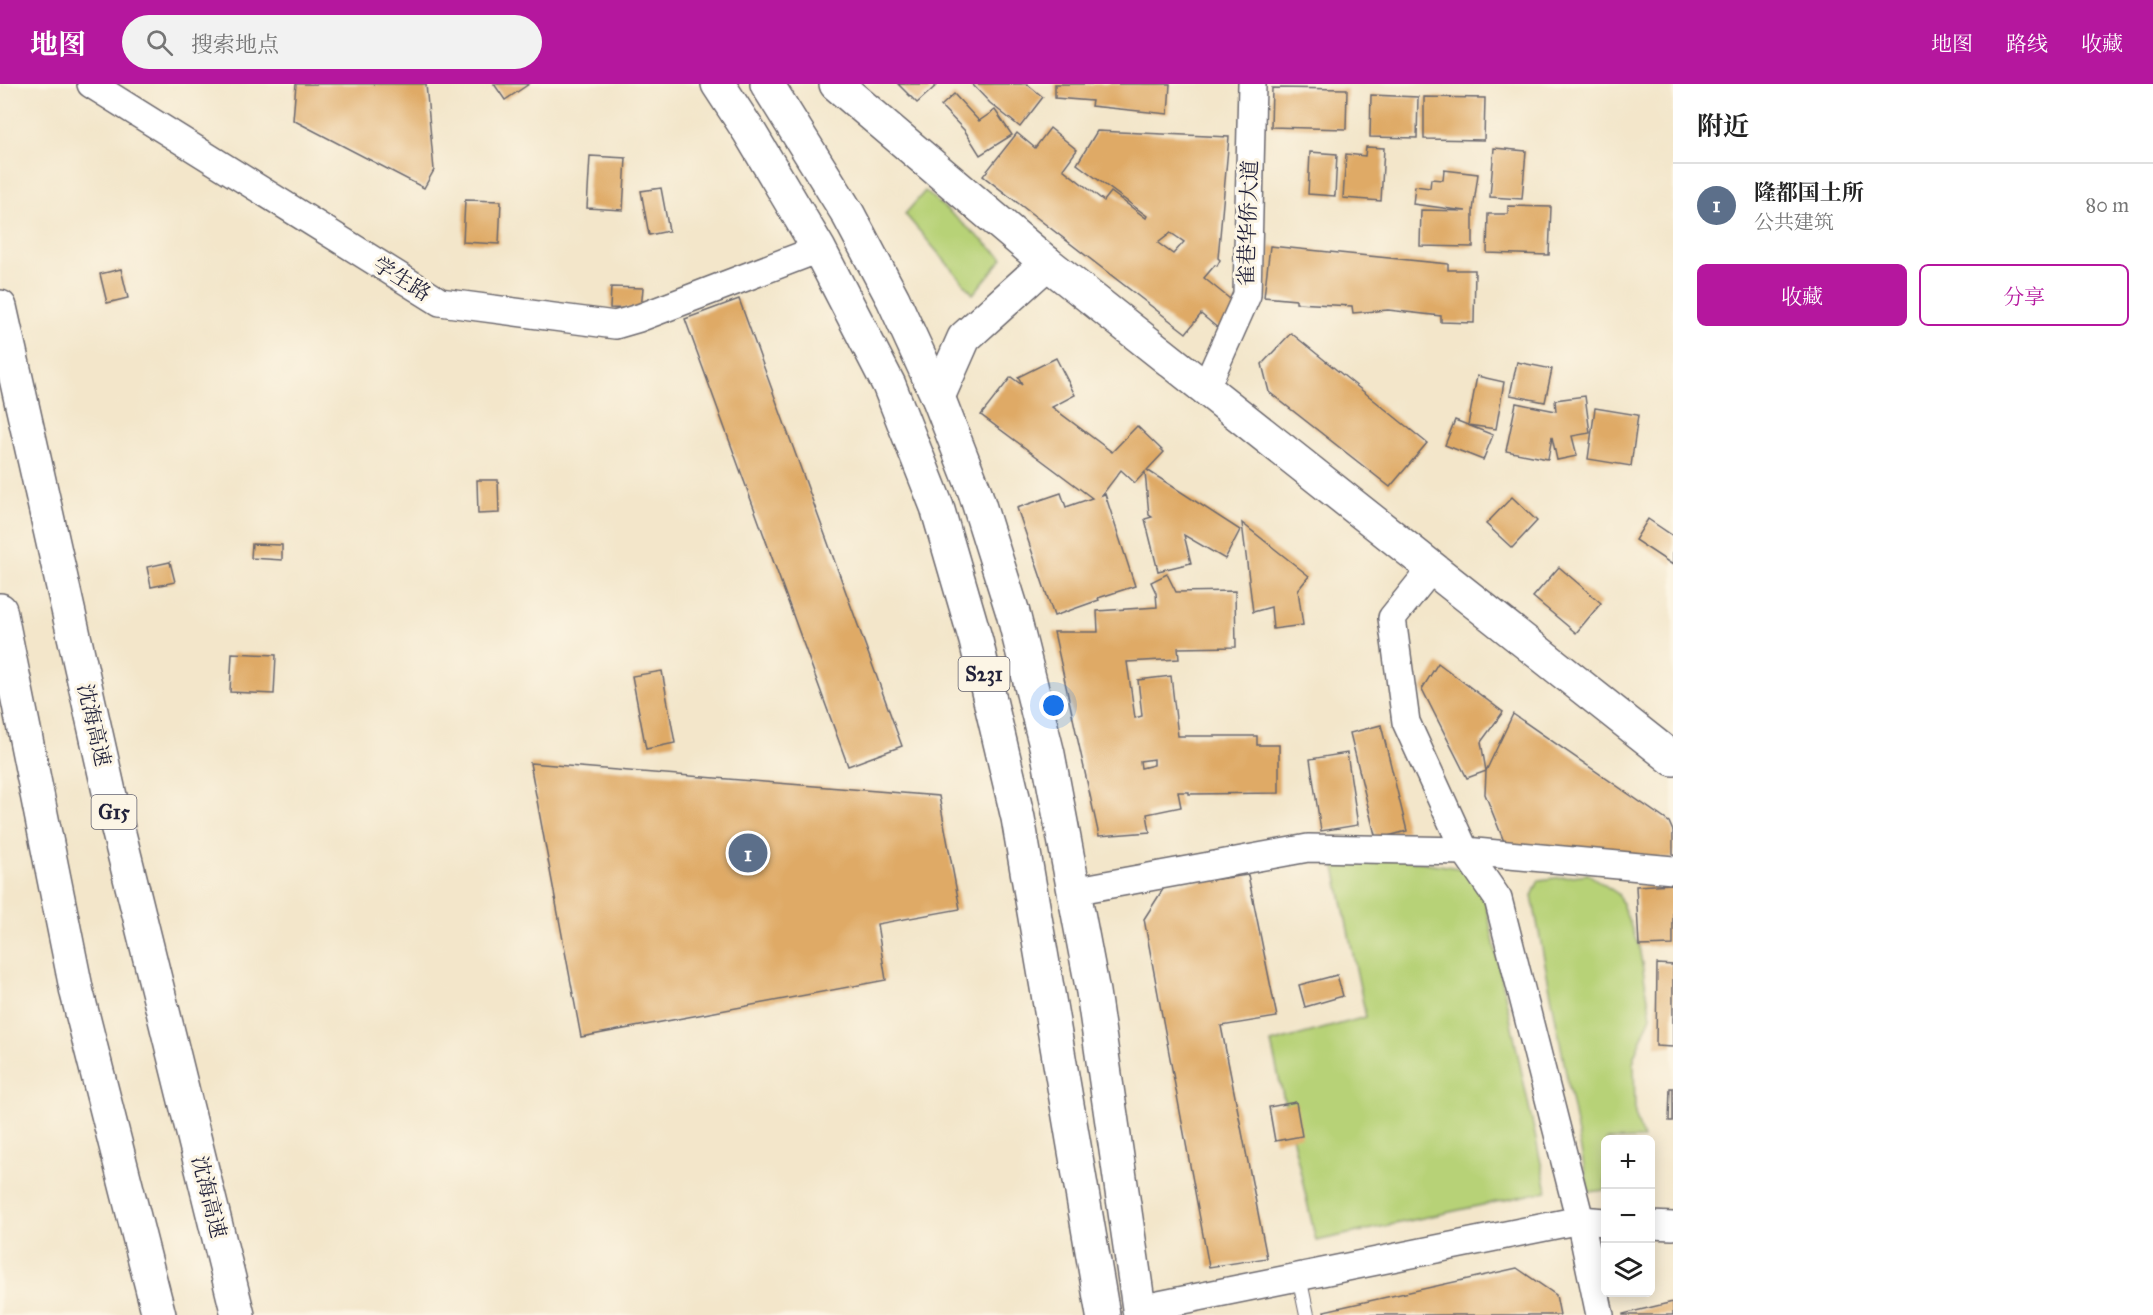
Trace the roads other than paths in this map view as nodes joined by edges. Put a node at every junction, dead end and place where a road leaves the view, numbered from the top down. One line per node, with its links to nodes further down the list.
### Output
1 (91, 84): 6 (street, 学生路)
2 (718, 84): 6 (main road, S231)
3 (767, 84): 10 (main road, S231)
4 (836, 84): 7 (main road)
5 (1252, 84): 9 (street, 雀巷华侨大道)
6 (819, 249): 24 (main road, S231)
7 (1047, 263): 9 (main road); 10 (main road)
8 (0, 307): 23 (main road, 沈海高速 / G15)
9 (1205, 389): 11 (main road)
10 (938, 397): 16 (main road, S231)
11 (1432, 568): 13 (main road); 14 (street)
12 (0, 610): 22 (main road)
13 (1673, 759)
14 (1465, 851): 15 (street); 16 (street); 17 (street)
15 (1673, 870)
16 (1073, 891): 21 (main road, S231)
17 (1593, 1221): 20 (street); 26 (street)
18 (1655, 1225): 19 (street)
19 (1673, 1226)
20 (1299, 1276): 21 (street); 25 (lane)
21 (1139, 1312)
22 (159, 1315)
23 (238, 1315)
24 (1103, 1315)
25 (1307, 1315)
26 (1600, 1315)

